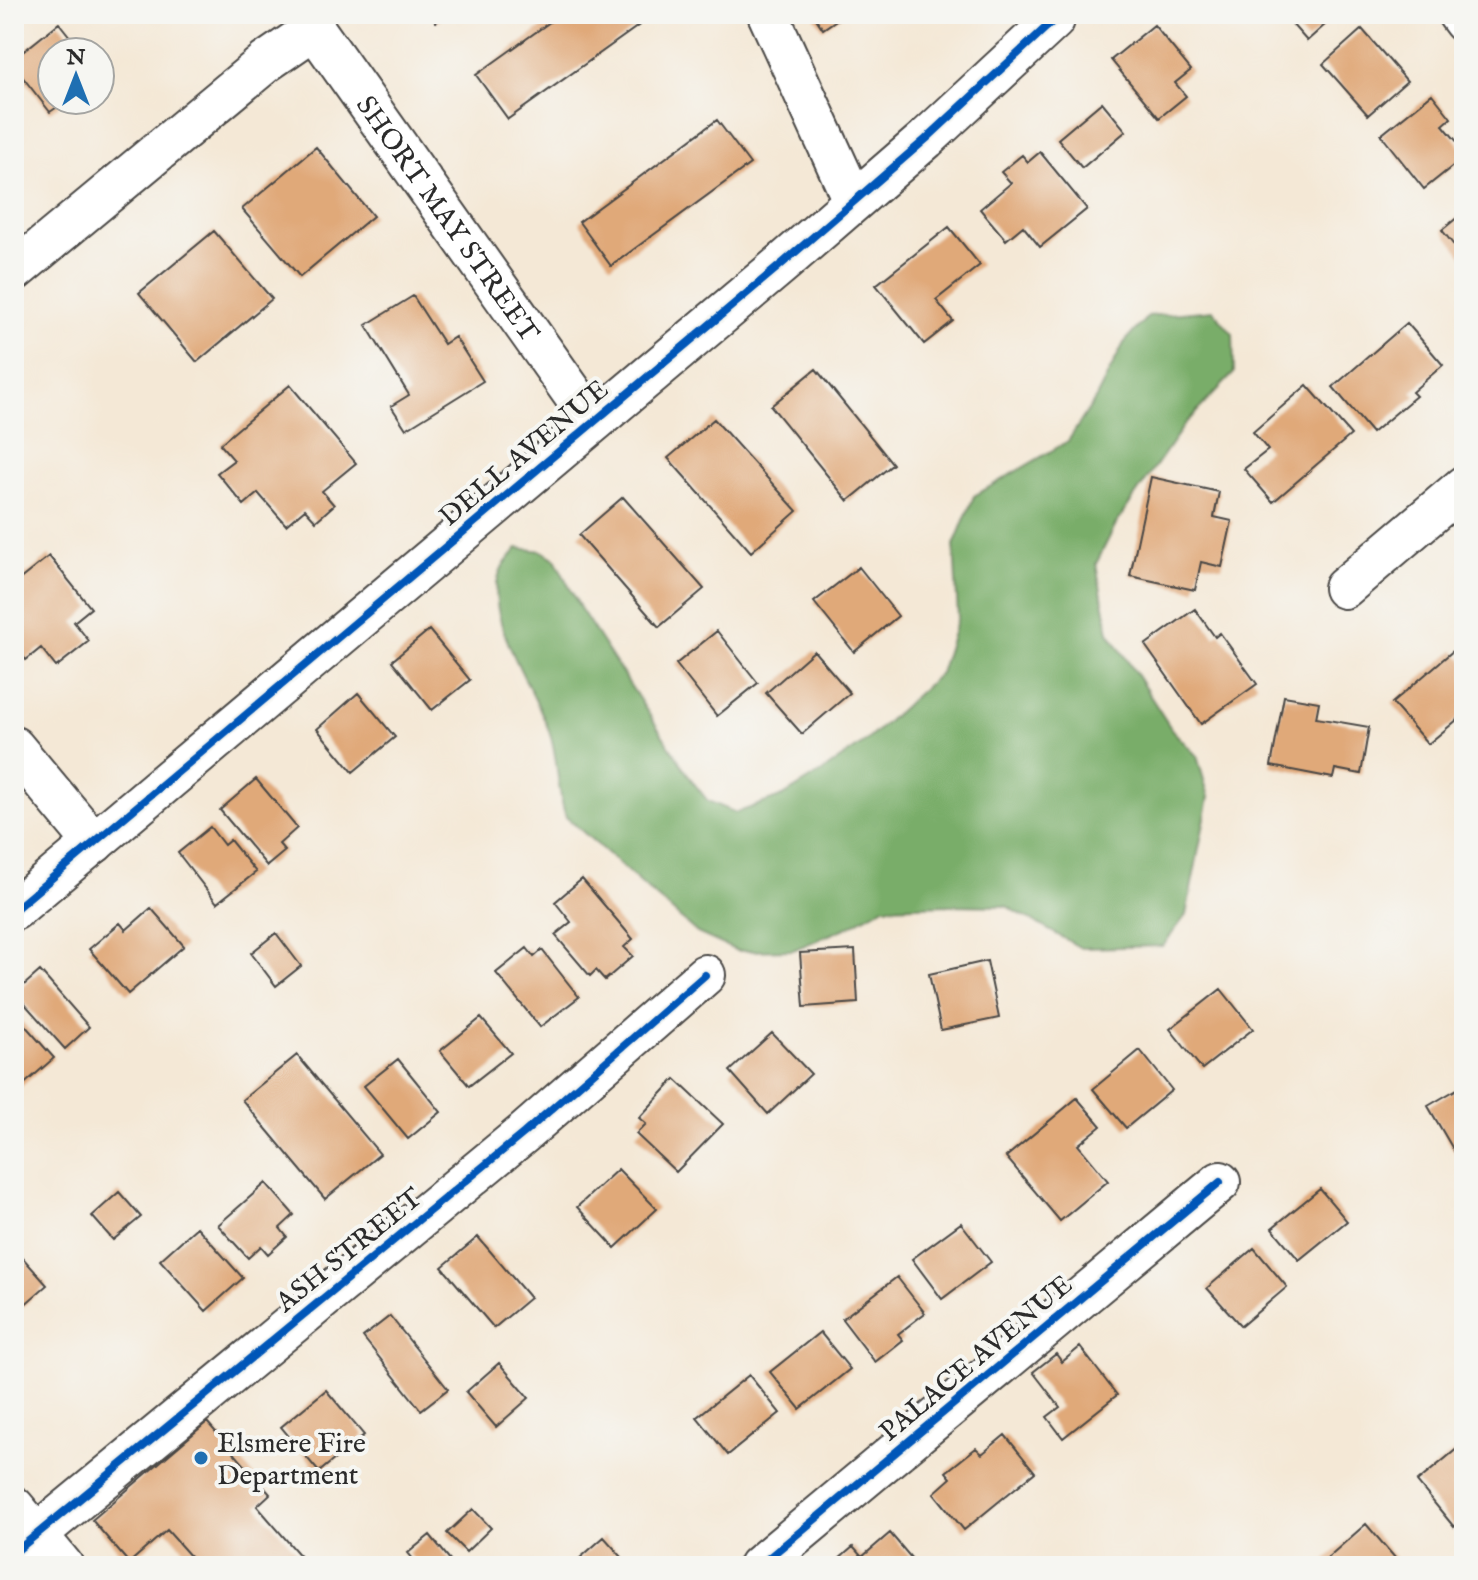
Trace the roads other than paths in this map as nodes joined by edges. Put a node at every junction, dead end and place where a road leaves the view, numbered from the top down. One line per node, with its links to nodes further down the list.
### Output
1 (768, 14): 6 (street)
2 (1458, 14): 5 (street)
3 (1054, 20): 6 (street, DELL AVENUE)
4 (309, 21): 7 (street); 8 (street, SHORT MAY STREET)
5 (1464, 22)
6 (853, 200): 8 (street, DELL AVENUE)
7 (14, 271)
8 (593, 422): 12 (street, DELL AVENUE)
9 (1464, 486): 10 (street)
10 (1344, 588)
11 (14, 747): 12 (street)
12 (94, 843): 13 (street, DELL AVENUE)
13 (14, 910)
14 (705, 975): 16 (street, ASH STREET)
15 (1220, 1182): 18 (street, PALACE AVENUE)
16 (21, 1531): 17 (street)
17 (63, 1566)
18 (759, 1566)

